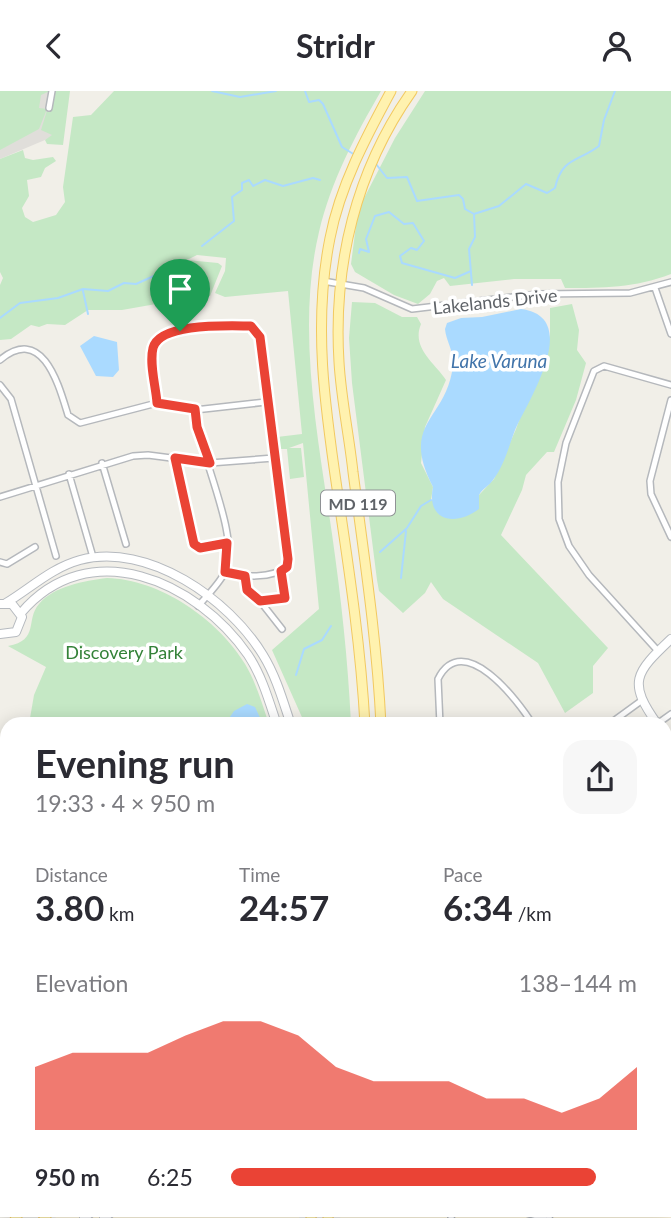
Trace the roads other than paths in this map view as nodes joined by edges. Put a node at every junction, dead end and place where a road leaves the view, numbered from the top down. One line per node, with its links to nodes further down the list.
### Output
1 (51, 91): 4 (street)
2 (391, 91): 5 (main road, MD 119)
3 (412, 91): 6 (main road, MD 119)
4 (49, 108)
5 (323, 281): 6 (street, Lakelands Drive); 47 (main road, MD 119)
6 (340, 282): 8 (street, Lakelands Drive); 48 (main road, MD 119)
7 (671, 282): 8 (street, Lakelands Drive)
8 (655, 288): 9 (street)
9 (669, 322): 10 (street)
10 (671, 334)
11 (0, 360): 16 (street)
12 (0, 385): 23 (street)
13 (671, 385): 43 (street)
14 (671, 400): 25 (street)
15 (266, 401): 16 (street); 17 (street); 19 (street)
16 (157, 403): 17 (street)
17 (195, 409): 21 (street)
18 (175, 458): 20 (street); 21 (street); 26 (street)
19 (274, 458): 21 (street); 32 (street)
20 (102, 463): 22 (street); 27 (street)
21 (210, 463): 26 (street)
22 (69, 474): 23 (street); 30 (street)
23 (33, 484): 24 (street); 29 (street)
24 (0, 496)
25 (671, 537)
26 (227, 543): 33 (street)
27 (126, 544)
28 (35, 547): 31 (street)
29 (56, 555)
30 (93, 557): 35 (street); 37 (street)
31 (0, 562)
32 (281, 571): 34 (street); 36 (street)
33 (225, 572): 34 (street); 35 (street)
34 (245, 576): 36 (street)
35 (206, 596): 38 (street); 46 (street)
36 (260, 601): 40 (street)
37 (3, 603): 39 (street)
38 (198, 606): 39 (street); 45 (street)
39 (21, 613): 41 (street)
40 (282, 629)
41 (2, 636)
42 (671, 639): 43 (street)
43 (658, 651): 44 (street)
44 (641, 701): 51 (street); 52 (street)
45 (274, 717)
46 (288, 717)
47 (364, 717)
48 (381, 717)
49 (440, 717): 50 (street)
50 (528, 717)
51 (619, 717)
52 (652, 717)

